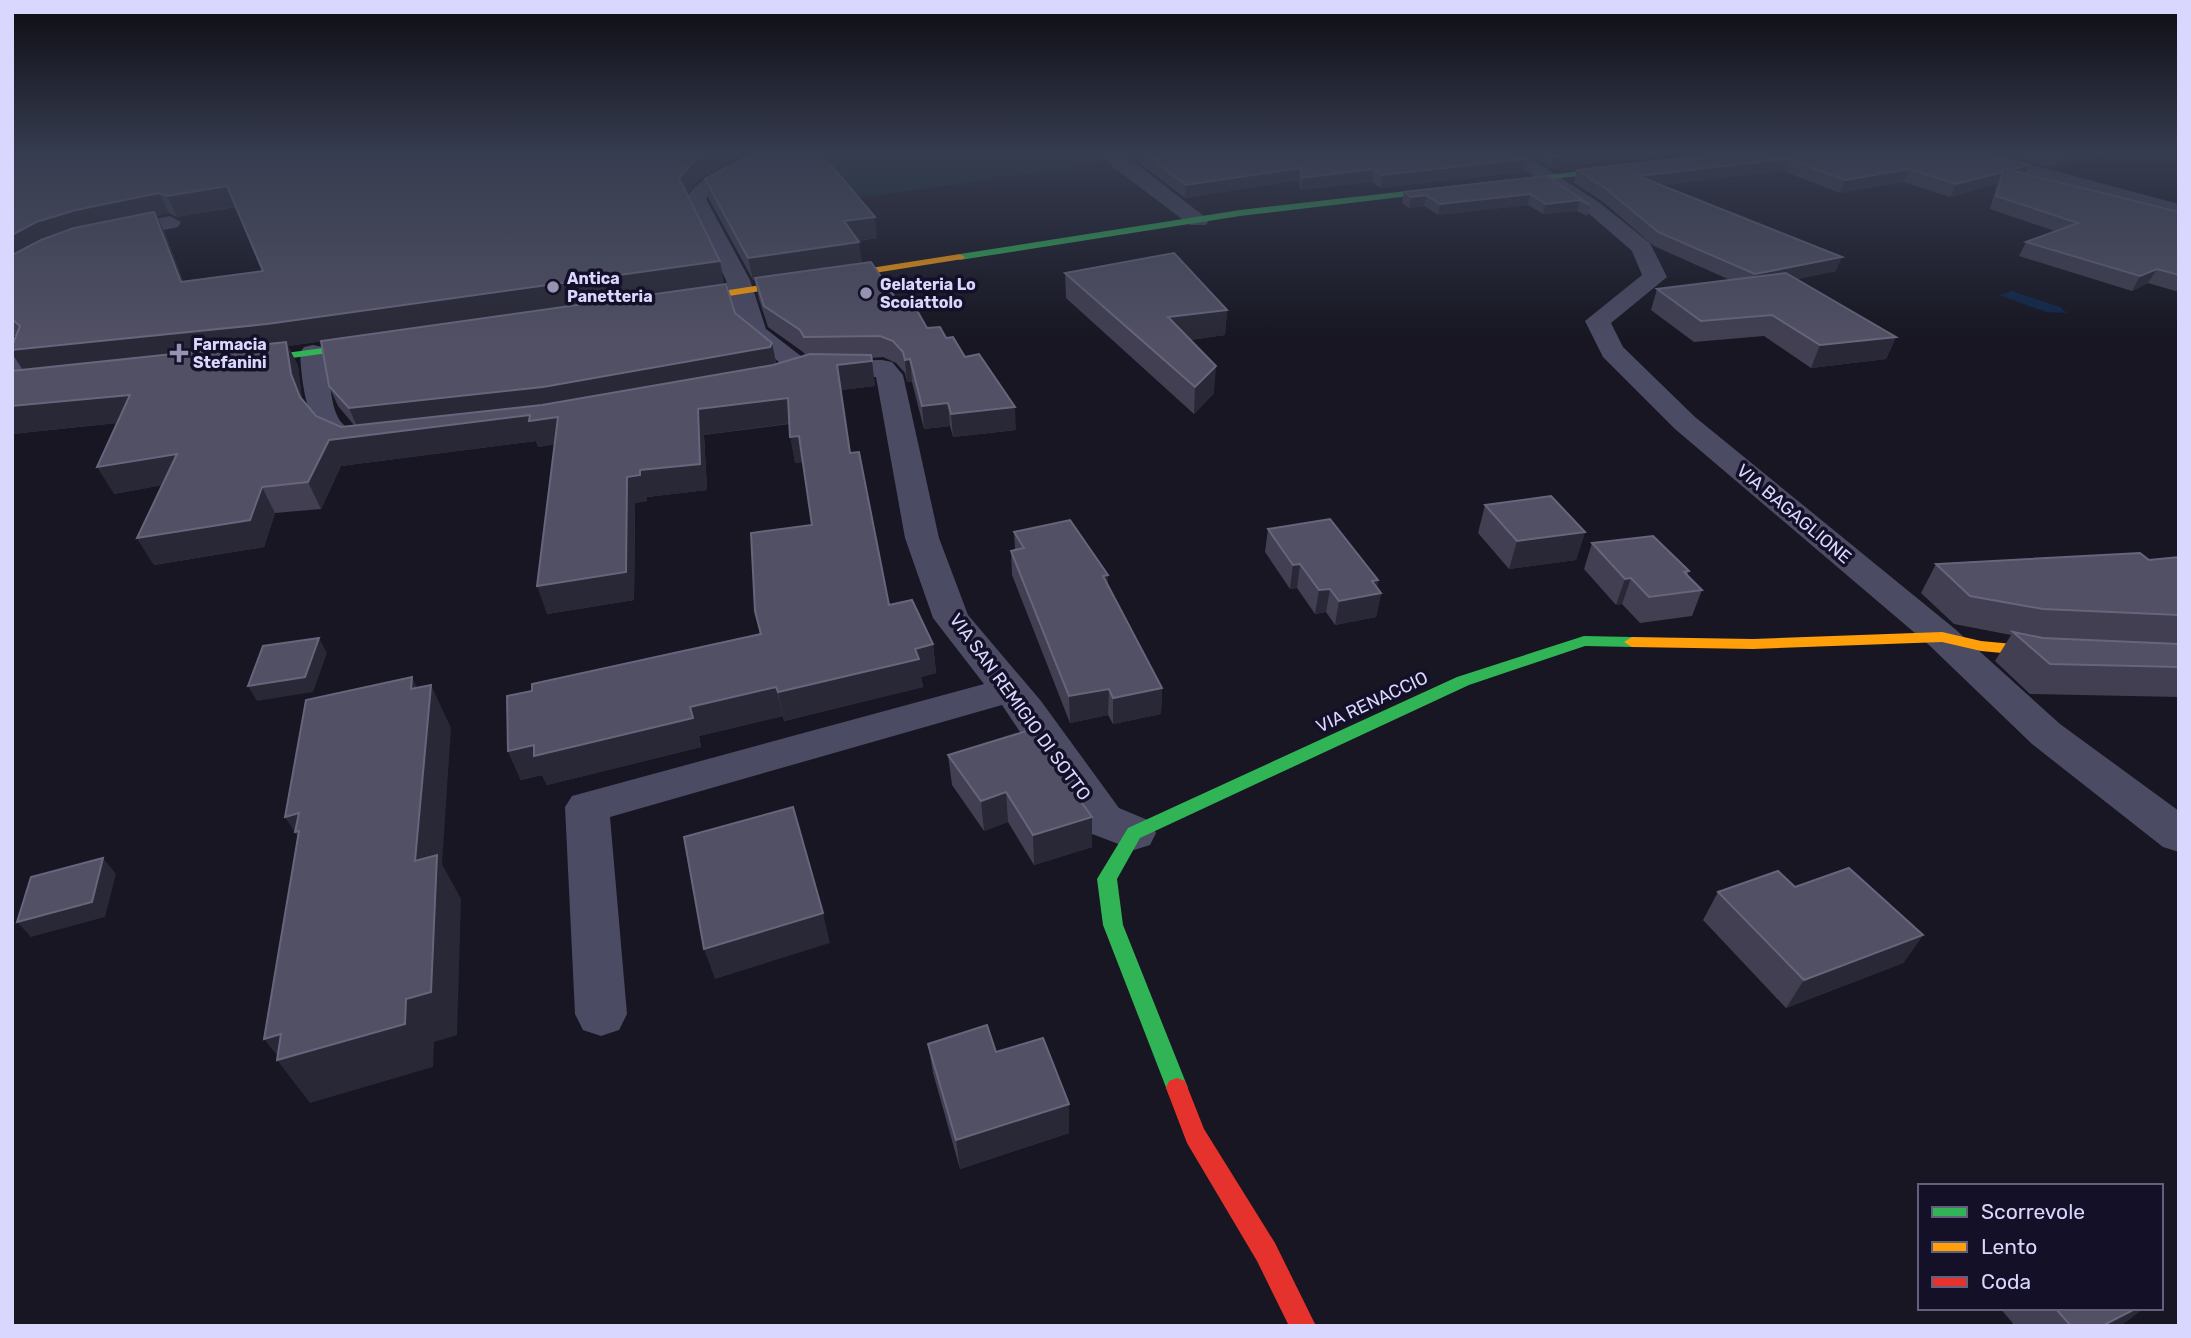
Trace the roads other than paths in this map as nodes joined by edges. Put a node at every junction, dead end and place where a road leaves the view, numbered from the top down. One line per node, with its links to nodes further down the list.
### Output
1 (704, 213): 8 (street)
2 (1189, 213): 5 (street)
3 (1251, 213): 5 (main road)
4 (1601, 213): 16 (street, VIA BAGAGLIONE)
5 (1198, 220): 8 (main road)
6 (170, 222): 7 (street)
7 (12, 275)
8 (743, 292): 9 (main road); 18 (street, VIA SAN REMIGIO DI SOTTO)
9 (661, 303)
10 (389, 342): 12 (main road)
11 (12, 346): 14 (street)
12 (313, 353): 13 (main road); 15 (street)
13 (225, 364)
14 (17, 381)
15 (393, 437)
16 (1942, 637): 17 (main road, VIA RENACCIO); 19 (main road, VIA RENACCIO); 20 (street, VIA BAGAGLIONE)
17 (2075, 654)
18 (1010, 690): 19 (street, VIA SAN REMIGIO DI SOTTO); 21 (street)
19 (1135, 833): 22 (main road)
20 (2179, 835)
21 (600, 1014)
22 (1303, 1326)

